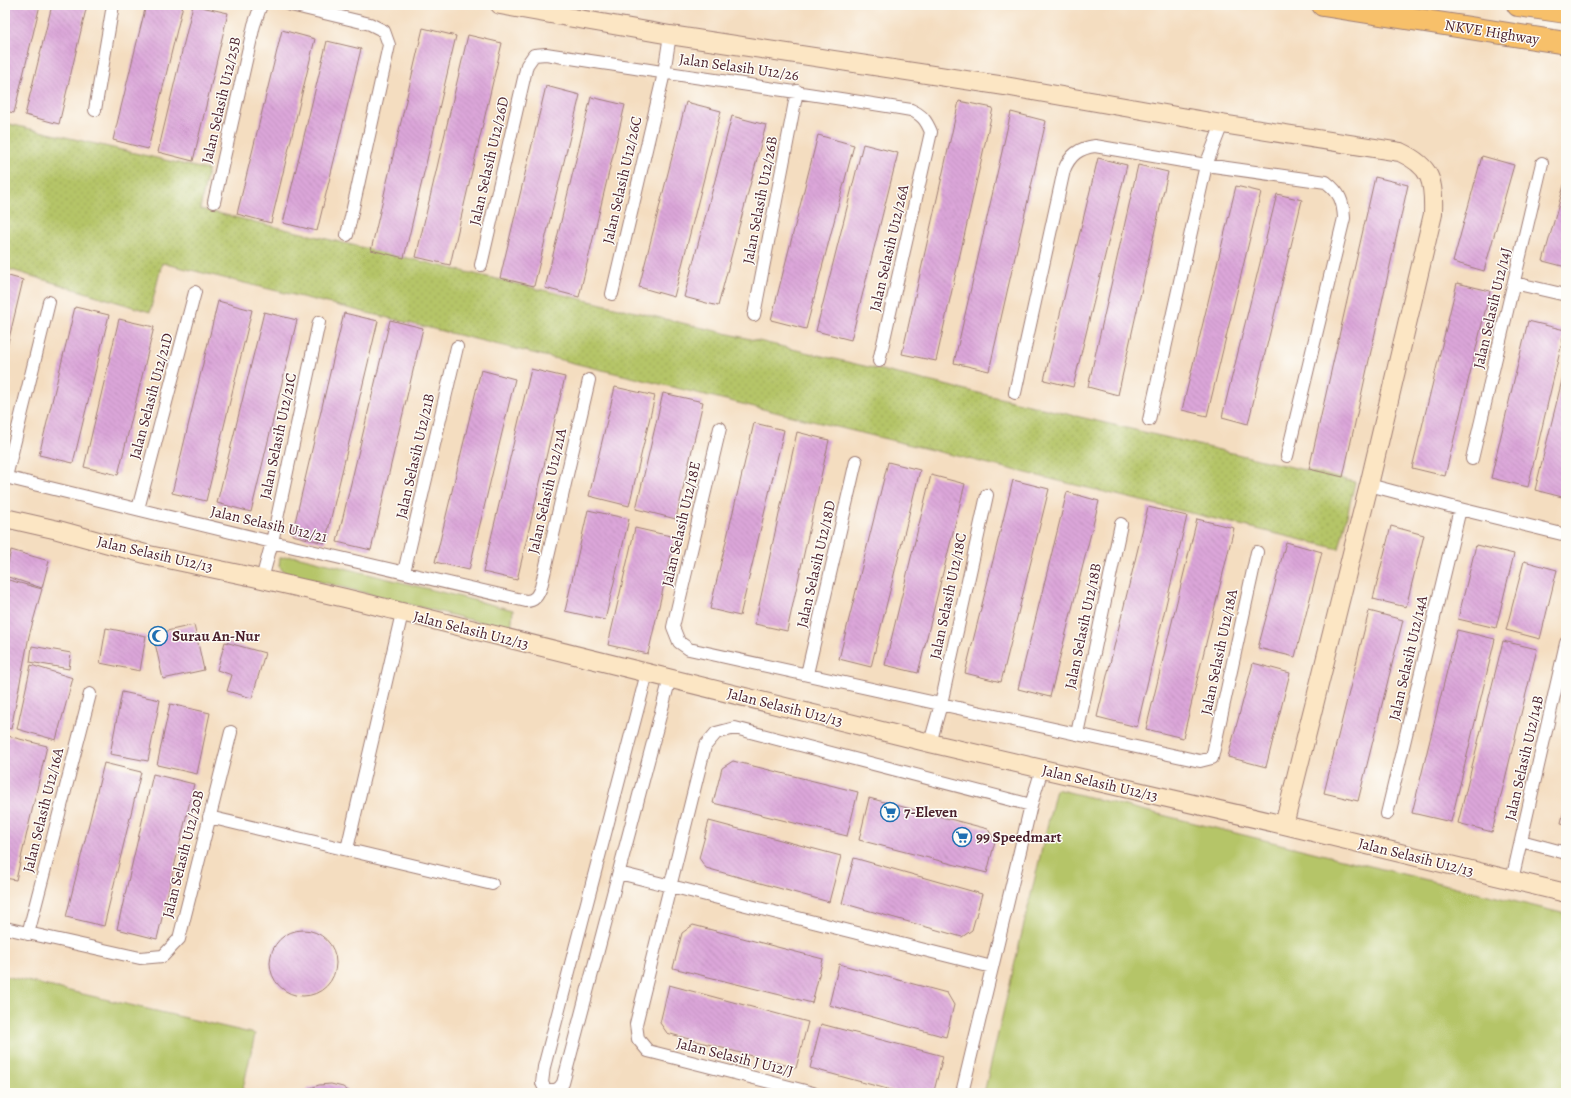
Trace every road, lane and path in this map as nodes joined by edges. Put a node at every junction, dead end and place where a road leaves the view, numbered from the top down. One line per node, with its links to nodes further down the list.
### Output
1 (113, 5): 13 (street)
2 (261, 5): 18 (street, Jalan Selasih U12/25B)
3 (291, 5): 19 (street)
4 (500, 5): 8 (street)
5 (1323, 5): 9 (highway, NKVE Highway)
6 (1518, 5): 7 (highway, NKVE Highway)
7 (1566, 12)
8 (670, 35): 11 (street, Jalan Selasih U12/26C); 14 (street)
9 (1566, 43)
10 (527, 65): 11 (street, Jalan Selasih U12/26); 20 (street, Jalan Selasih U12/26D)
11 (664, 73): 12 (street, Jalan Selasih U12/26); 23 (street, Jalan Selasih U12/26C)
12 (797, 92): 15 (street, Jalan Selasih U12/26); 26 (street, Jalan Selasih U12/26B)
13 (95, 110)
14 (1222, 124): 17 (street); 38 (street)
15 (929, 141): 29 (street, Jalan Selasih U12/26A)
16 (1542, 163): 21 (street, Jalan Selasih U12/14J)
17 (1206, 165): 31 (street); 32 (street); 34 (street)
18 (214, 202)
19 (347, 235)
20 (481, 265)
21 (1514, 283): 24 (street); 35 (street, Jalan Selasih U12/14J)
22 (195, 292): 40 (street, Jalan Selasih U12/21D)
23 (612, 294)
24 (1566, 295)
25 (49, 302): 37 (street)
26 (754, 315)
27 (319, 322): 45 (street, Jalan Selasih U12/21C)
28 (457, 347): 47 (street, Jalan Selasih U12/21B)
29 (879, 362)
30 (589, 380): 49 (street, Jalan Selasih U12/21A)
31 (1015, 393)
32 (1149, 420)
33 (720, 428): 53 (street, Jalan Selasih U12/18E)
34 (1287, 456)
35 (1472, 459)
36 (856, 461): 53 (street, Jalan Selasih U12/18D)
37 (5, 477): 40 (street, Jalan Selasih U12/21)
38 (1369, 485): 41 (street); 64 (street)
39 (987, 495): 56 (street, Jalan Selasih U12/18C)
40 (138, 509): 45 (street, Jalan Selasih U12/21)
41 (1460, 509): 44 (street); 62 (street, Jalan Selasih U12/14A)
42 (5, 518): 48 (street, Jalan Selasih U12/13)
43 (1121, 524): 58 (street, Jalan Selasih U12/18B)
44 (1566, 535)
45 (272, 542): 47 (street, Jalan Selasih U12/21); 48 (street, Jalan Selasih U12/21C)
46 (1257, 552): 58 (street, Jalan Selasih U12/18A)
47 (404, 572): 49 (street, Jalan Selasih U12/21)
48 (262, 579): 50 (street, Jalan Selasih U12/13)
49 (526, 601)
50 (402, 613): 52 (street, Jalan Selasih U12/13); 66 (street)
51 (1566, 643): 65 (street, Jalan Selasih U12/14B)
52 (647, 673): 54 (street, Jalan Selasih U12/13); 68 (street)
53 (807, 674): 56 (street)
54 (670, 678): 59 (street, Jalan Selasih U12/13); 68 (street)
55 (90, 694): 74 (street, Jalan Selasih U12/16A)
56 (941, 704): 58 (street); 59 (street, Jalan Selasih U12/18C)
57 (231, 732): 63 (street, Jalan Selasih U12/20B)
58 (1077, 734)
59 (930, 743): 60 (street, Jalan Selasih U12/13)
60 (1042, 769): 61 (street); 64 (street, Jalan Selasih U12/13)
61 (1031, 805): 71 (street); 75 (street)
62 (1387, 814)
63 (210, 816): 66 (street); 74 (street, Jalan Selasih U12/20B)
64 (1284, 825): 69 (street, Jalan Selasih U12/13)
65 (1521, 841): 67 (street); 69 (street, Jalan Selasih U12/14B)
66 (347, 850): 70 (street)
67 (1566, 853)
68 (619, 873): 71 (street)
69 (1512, 880): 72 (street, Jalan Selasih U12/13)
70 (492, 884)
71 (670, 887): 75 (street); 76 (street, Jalan Selasih J U12/J)
72 (1566, 893)
73 (5, 928): 74 (street, Jalan Selasih U12/20B)
74 (28, 934)
75 (992, 967): 77 (street)
76 (813, 1093)
77 (962, 1093)

